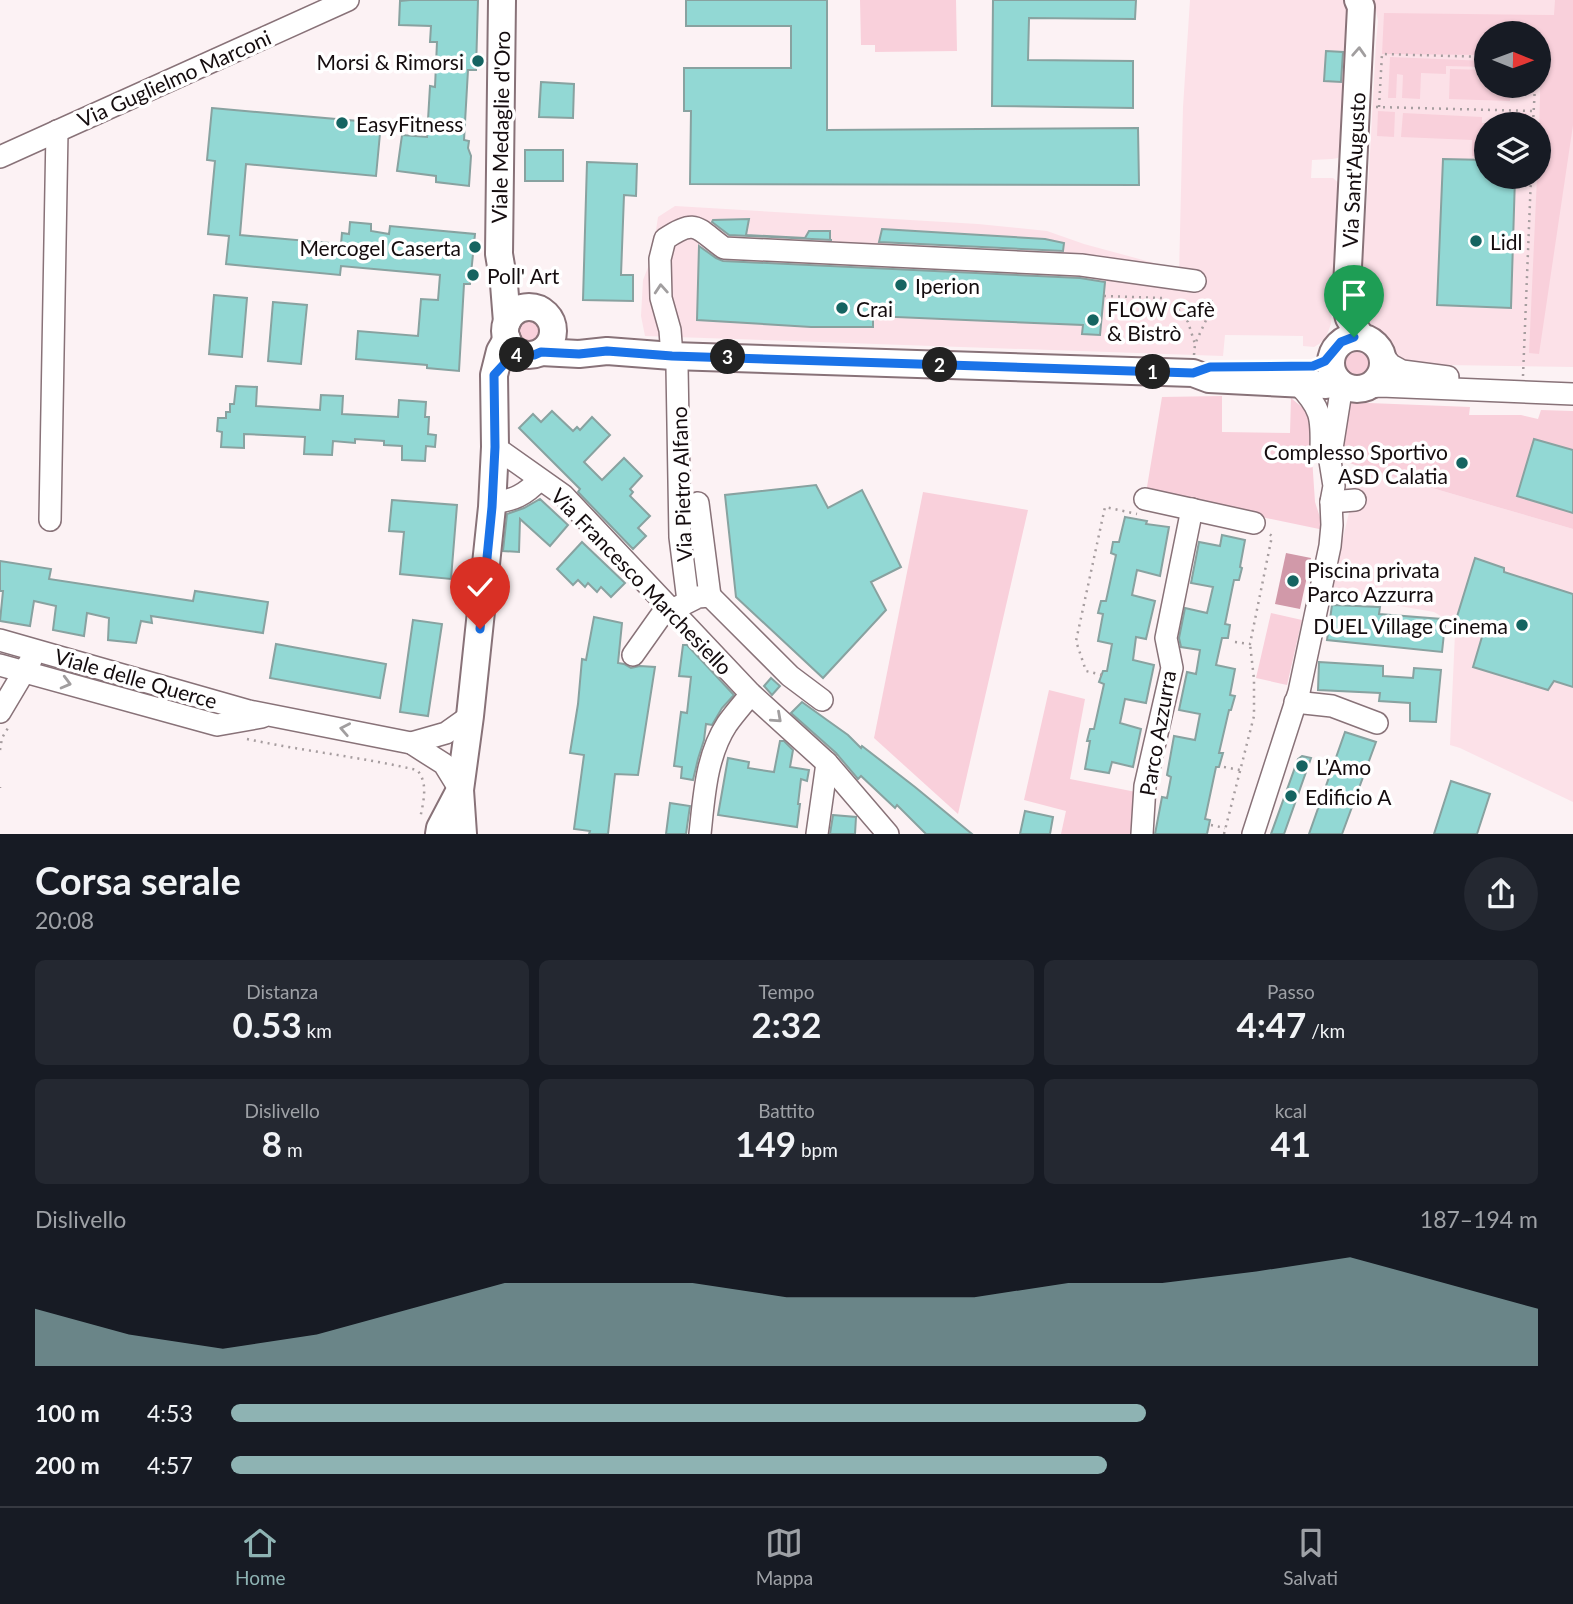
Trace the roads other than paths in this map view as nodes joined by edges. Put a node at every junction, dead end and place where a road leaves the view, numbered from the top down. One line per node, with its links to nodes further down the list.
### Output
1 (348, 0): 4 (street, Via Guglielmo Marconi)
2 (502, 0): 6 (main road, Viale Medaglie d'Oro)
3 (1358, 0): 9 (main road, Via Sant'Augusto, one-way to 3)
4 (57, 131): 5 (street, Via Guglielmo Marconi); 30 (street)
5 (0, 157)
6 (499, 254): 10 (main road, Viale Medaglie d'Oro); 16 (main road, Viale Medaglie d'Oro)
7 (1195, 281): 14 (street, Via Pietro Alfano, one-way to 7)
8 (554, 328): 10 (main road); 10 (main road); 11 (main road)
9 (1361, 337): 12 (main road); 13 (main road)
10 (518, 342): 11 (main road); 16 (main road)
11 (607, 351): 14 (main road)
12 (1332, 354): 15 (main road); 19 (main road)
13 (1382, 355): 17 (street); 20 (main road)
14 (674, 362): 15 (main road); 33 (street, Via Pietro Alfano)
15 (1193, 373): 18 (main road)
16 (494, 375): 22 (main road, Viale Medaglie d'Oro)
17 (1573, 380)
18 (1298, 384): 19 (main road); 26 (street)
19 (1341, 384): 20 (main road); 26 (street)
20 (1368, 387): 21 (street)
21 (1573, 394)
22 (495, 447): 23 (street, Via Francesco Marchesiello); 27 (main road, Viale Medaglie d'Oro)
23 (540, 480): 27 (street); 33 (street, Via Francesco Marchesiello)
24 (1145, 499): 29 (street)
25 (1355, 500): 26 (street)
26 (1331, 502): 41 (street)
27 (492, 503): 44 (main road, Viale Medaglie d'Oro)
28 (698, 503): 32 (street, Via Pietro Alfano)
29 (1192, 509): 31 (street); 54 (street, Parco Azzurra)
30 (50, 520)
31 (1254, 523)
32 (710, 596): 33 (street); 40 (street)
33 (672, 608): 36 (street); 39 (street, Via Francesco Marchesiello)
34 (0, 640): 35 (street, Viale delle Querce)
35 (38, 649): 38 (street); 43 (street, Viale delle Querce)
36 (633, 655)
37 (0, 665): 38 (street, Viale delle Querce)
38 (24, 671): 42 (street); 43 (street, Viale delle Querce, one-way to 43)
39 (751, 694): 47 (street, Via Francesco Marchesiello, one-way to 47); 51 (street)
40 (822, 700)
41 (1295, 702): 45 (street); 55 (street)
42 (0, 712)
43 (273, 715): 46 (street, Viale delle Querce, one-way to 43)
44 (470, 716): 46 (street, Viale delle Querce); 48 (main road, Viale Medaglie d'Oro)
45 (1377, 723)
46 (411, 743): 48 (street, Viale delle Querce)
47 (827, 763): 52 (street); 53 (street, Via Francesco Marchesiello)
48 (460, 790): 49 (main road); 50 (main road)
49 (439, 834)
50 (463, 834)
51 (699, 834)
52 (817, 834)
53 (888, 834)
54 (1142, 834)
55 (1253, 834)

